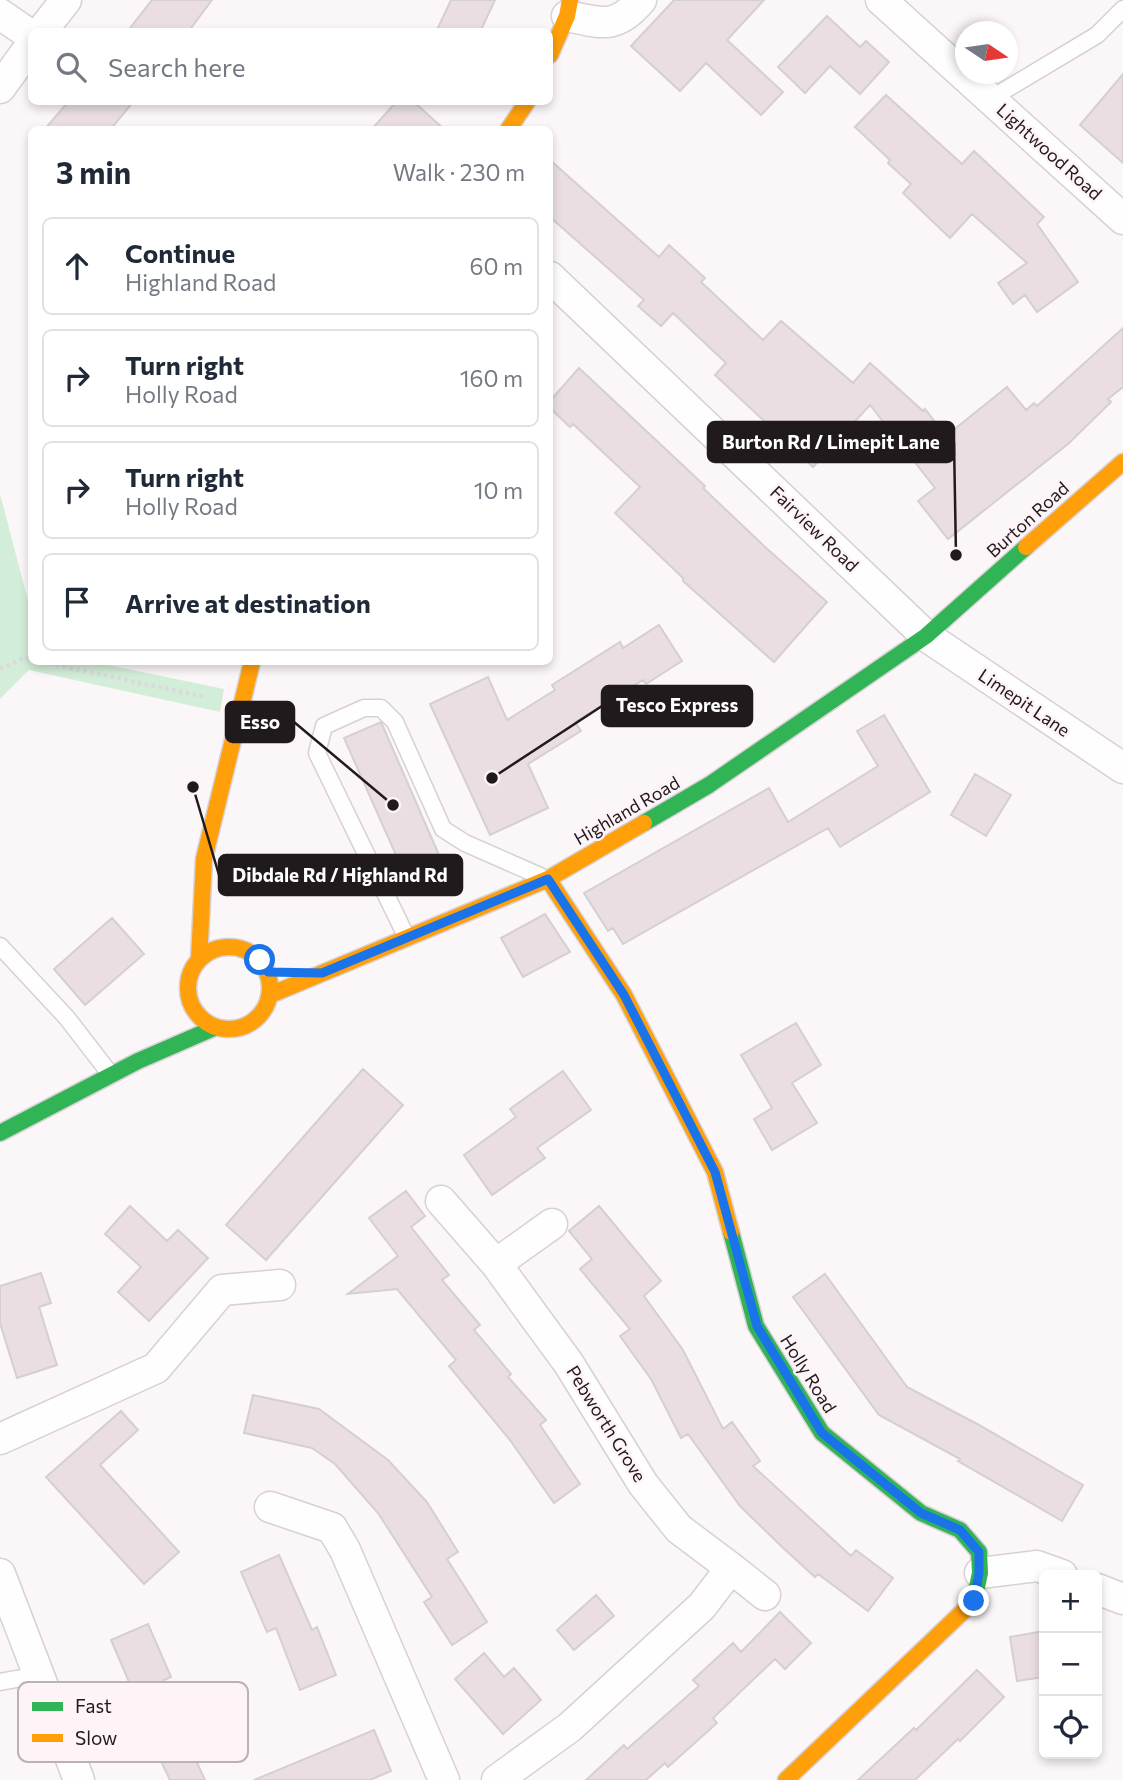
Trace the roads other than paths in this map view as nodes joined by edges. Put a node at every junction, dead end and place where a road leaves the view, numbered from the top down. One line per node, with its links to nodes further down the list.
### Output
1 (66, 0): 7 (street)
2 (641, 0): 4 (street)
3 (881, 0): 12 (street, Lightwood Road)
4 (568, 8): 9 (main road)
5 (1123, 9): 12 (lane)
6 (0, 14): 8 (street)
7 (44, 28)
8 (28, 33)
9 (553, 47)
10 (28, 50): 11 (street)
11 (0, 88)
12 (990, 99): 15 (street, Lightwood Road)
13 (525, 105): 14 (main road)
14 (511, 126)
15 (1123, 219)
16 (553, 280): 18 (street, Fairview Road)
17 (1123, 462): 18 (main road, Burton Road)
18 (926, 636): 20 (street, Limepit Lane); 22 (main road, Highland Road)
19 (251, 665): 21 (main road)
20 (1123, 768)
21 (204, 859): 23 (main road); 26 (main road)
22 (548, 879): 24 (main road, Highland Road); 24 (lane); 43 (main road, Holly Road)
23 (220, 909)
24 (407, 938): 28 (main road, Highland Road)
25 (0, 946): 33 (lane)
26 (199, 960): 27 (main road); 30 (main road)
27 (268, 972): 28 (main road, Highland Road); 29 (main road)
28 (322, 973): 29 (main road, Highland Road)
29 (270, 995): 30 (main road)
30 (214, 1028): 32 (main road)
31 (165, 1032): 32 (main road)
32 (138, 1061): 33 (main road)
33 (111, 1075): 34 (main road)
34 (0, 1133)
35 (441, 1202): 37 (street, Pebworth Grove)
36 (552, 1224): 37 (street)
37 (496, 1264): 41 (street, Pebworth Grove)
38 (280, 1285): 39 (street)
39 (0, 1438)
40 (270, 1507): 53 (street)
41 (731, 1568): 46 (street, Pebworth Grove); 54 (street)
42 (1048, 1570): 43 (street)
43 (979, 1573): 55 (main road)
44 (0, 1574): 48 (street)
45 (1102, 1591): 47 (street)
46 (765, 1595)
47 (1123, 1599)
48 (39, 1675): 49 (lane); 50 (street)
49 (0, 1682)
50 (42, 1682)
51 (72, 1762): 52 (street)
52 (79, 1780)
53 (444, 1780)
54 (498, 1780)
55 (786, 1780)

